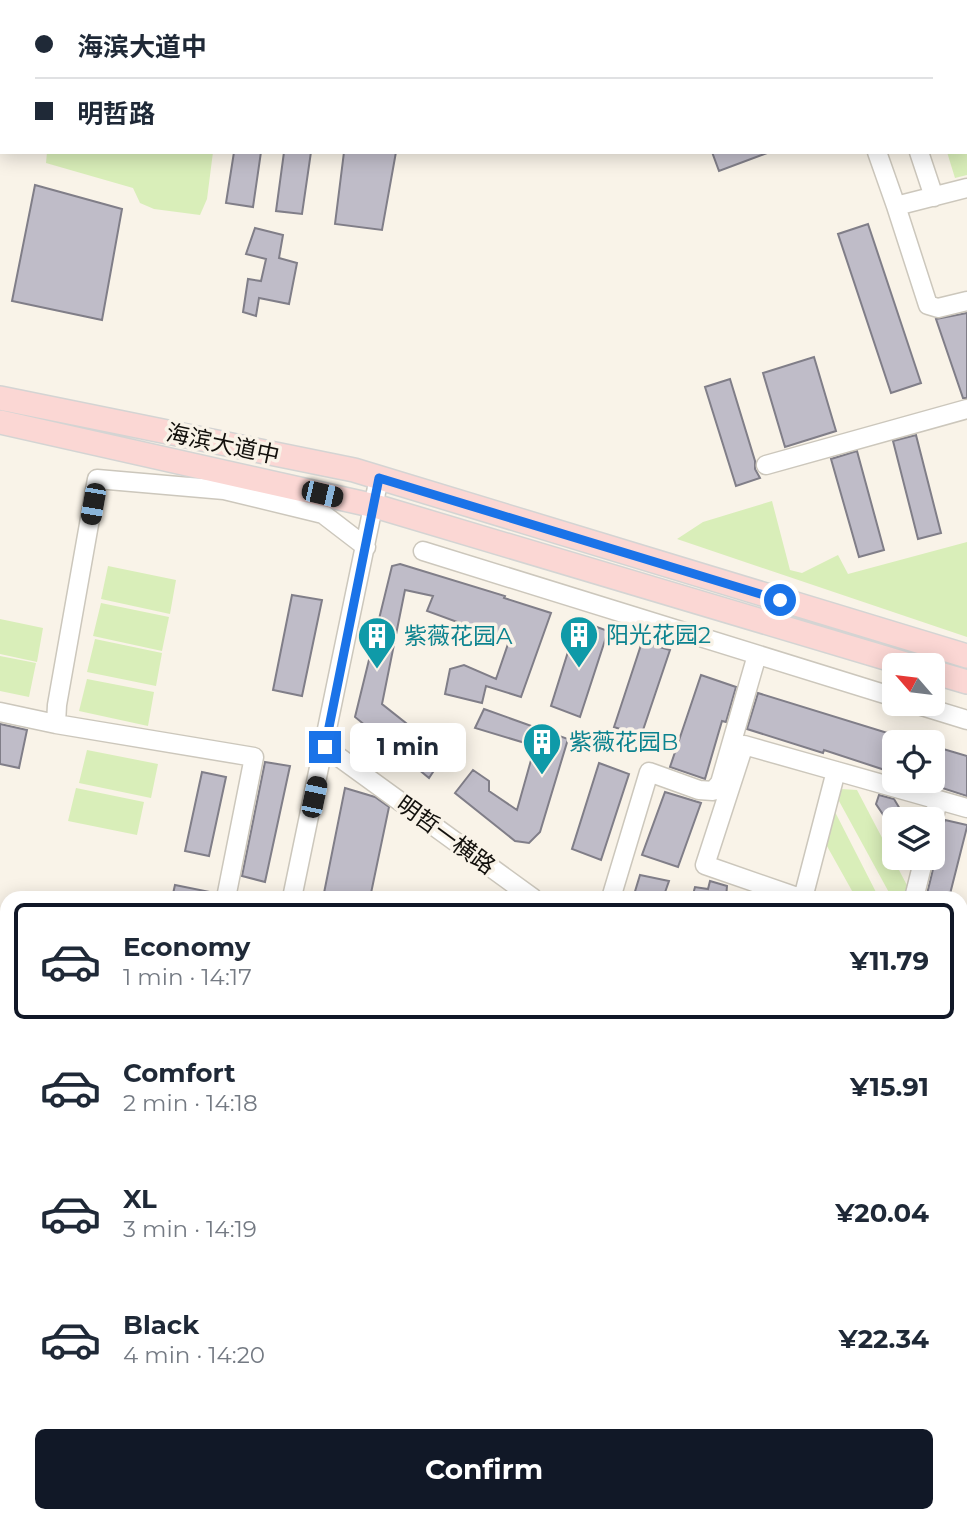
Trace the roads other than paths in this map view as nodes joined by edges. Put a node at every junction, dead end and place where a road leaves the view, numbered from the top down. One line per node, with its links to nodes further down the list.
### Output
1 (878, 154): 5 (street)
2 (920, 154): 4 (street)
3 (967, 188): 4 (street)
4 (934, 197): 5 (street)
5 (896, 206): 6 (street)
6 (967, 301)
7 (0, 398): 11 (main road, 海滨大道中)
8 (967, 409): 10 (street)
9 (0, 422): 12 (main road, 海滨大道中)
10 (766, 465)
11 (379, 478): 12 (street); 16 (main road, 海滨大道中)
12 (375, 506): 13 (street); 17 (main road, 海滨大道中)
13 (366, 547): 24 (street); 25 (street)
14 (423, 551): 15 (street)
15 (757, 655): 20 (street); 34 (street)
16 (967, 656)
17 (882, 657)
18 (945, 676): 19 (main road)
19 (967, 682)
20 (882, 693)
21 (0, 712): 24 (street)
22 (945, 713): 23 (street)
23 (967, 720)
24 (56, 724): 31 (street)
25 (325, 747): 32 (street); 33 (street, 明哲一横路)
26 (836, 771): 27 (street); 35 (street); 36 (street)
27 (938, 800): 28 (street); 29 (street)
28 (936, 807)
29 (967, 808)
30 (921, 870): 37 (street)
31 (227, 891)
32 (294, 891)
33 (523, 891)
34 (613, 891)
35 (781, 891)
36 (803, 891)
37 (916, 891)

